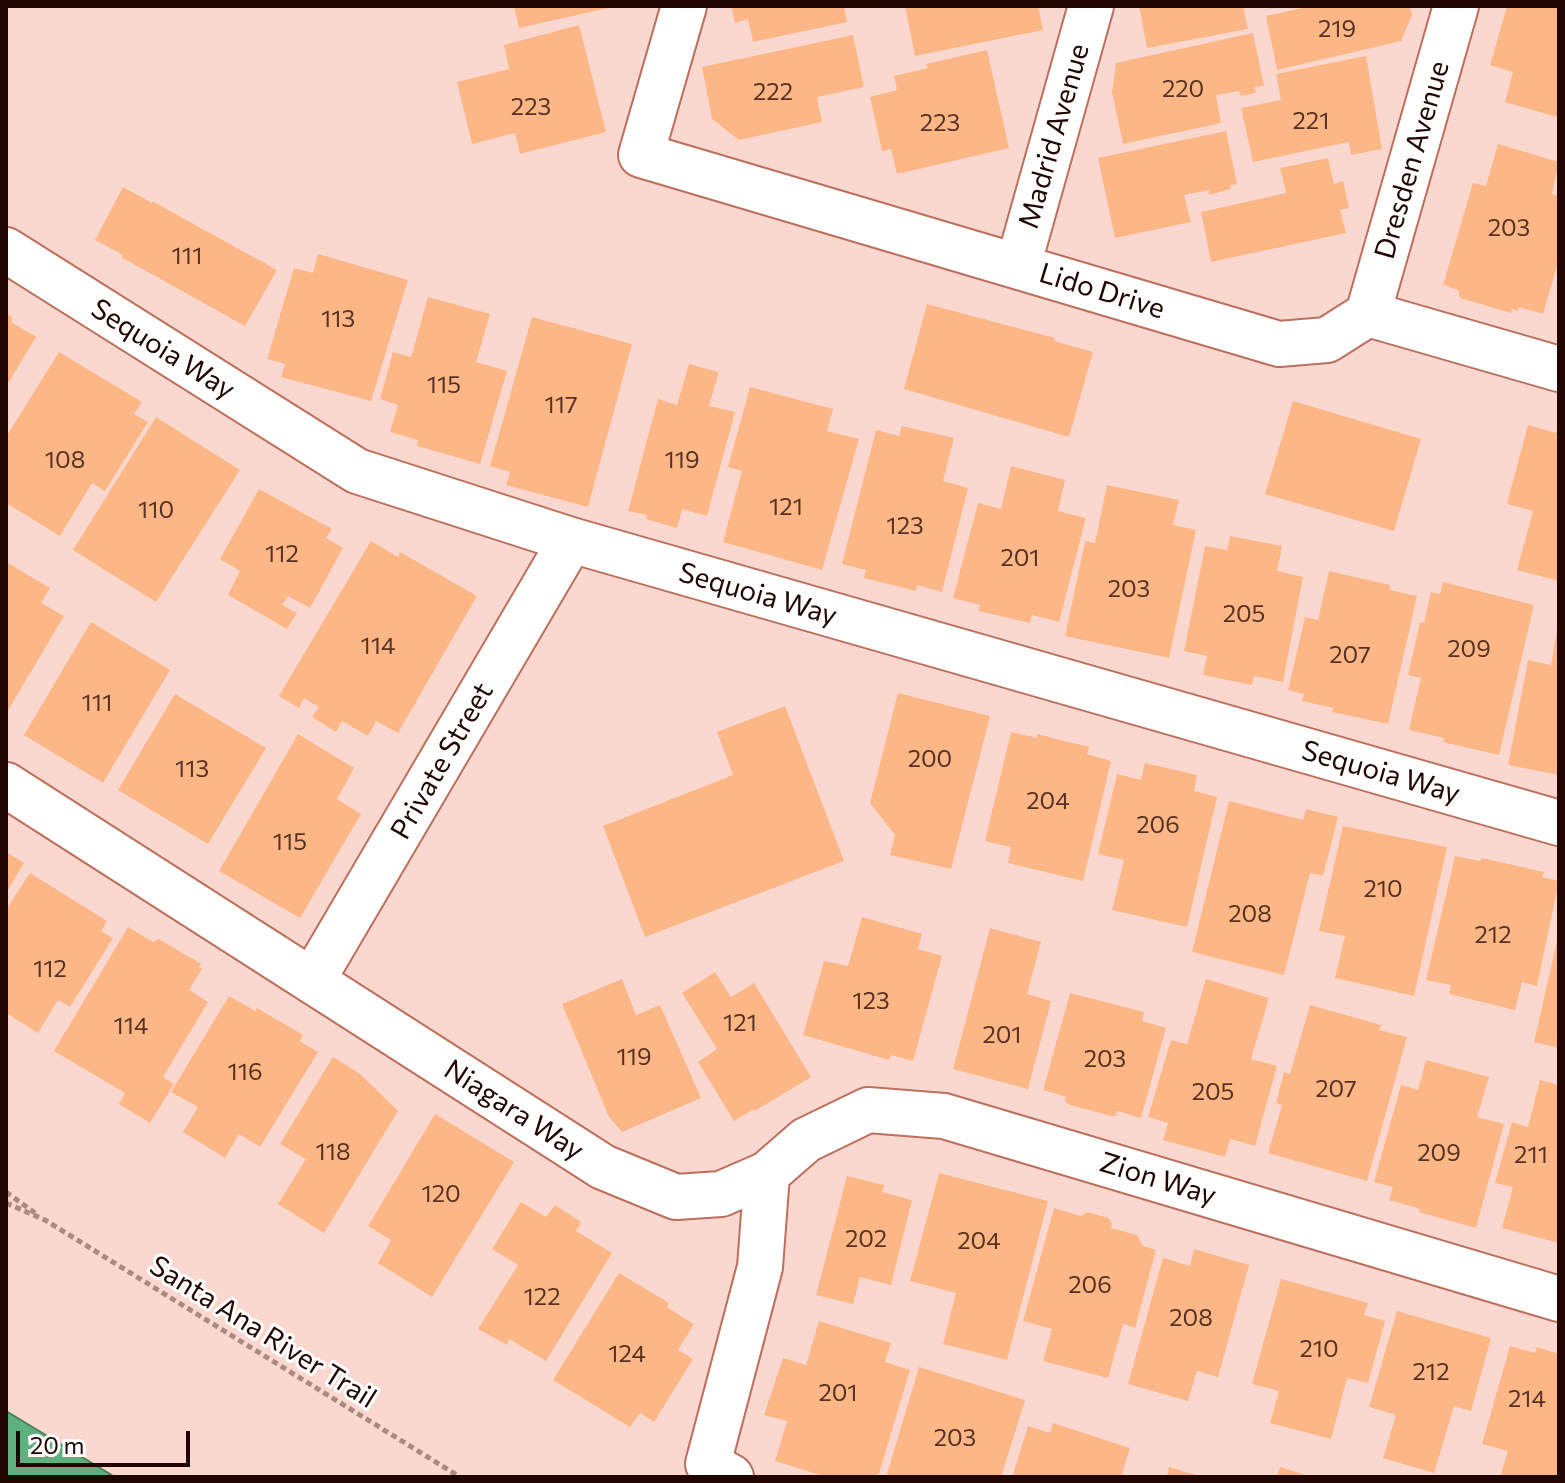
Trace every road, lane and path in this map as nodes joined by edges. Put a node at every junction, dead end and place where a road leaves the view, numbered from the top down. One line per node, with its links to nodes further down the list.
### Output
1 (684, 6): 5 (street, Lido Drive)
2 (1091, 6): 5 (street, Madrid Avenue)
3 (1456, 6): 6 (street, Dresden Avenue)
4 (6, 250): 8 (street, Sequoia Way)
5 (1018, 266): 6 (street, Lido Drive)
6 (1368, 314): 7 (street)
7 (1559, 369)
8 (571, 540): 10 (street, Sequoia Way); 11 (street, Private Street)
9 (6, 785): 11 (street, Niagara Way)
10 (1559, 823)
11 (312, 981): 12 (street, Niagara Way)
12 (767, 1174): 16 (street, Zion Way); 18 (street)
13 (6, 1192): 15 (path, Santa Ana River Trail)
14 (6, 1203): 15 (path, Santa Ana River Trail)
15 (45, 1220): 17 (path, Santa Ana River Trail)
16 (1559, 1299)
17 (460, 1477)
18 (731, 1477)

